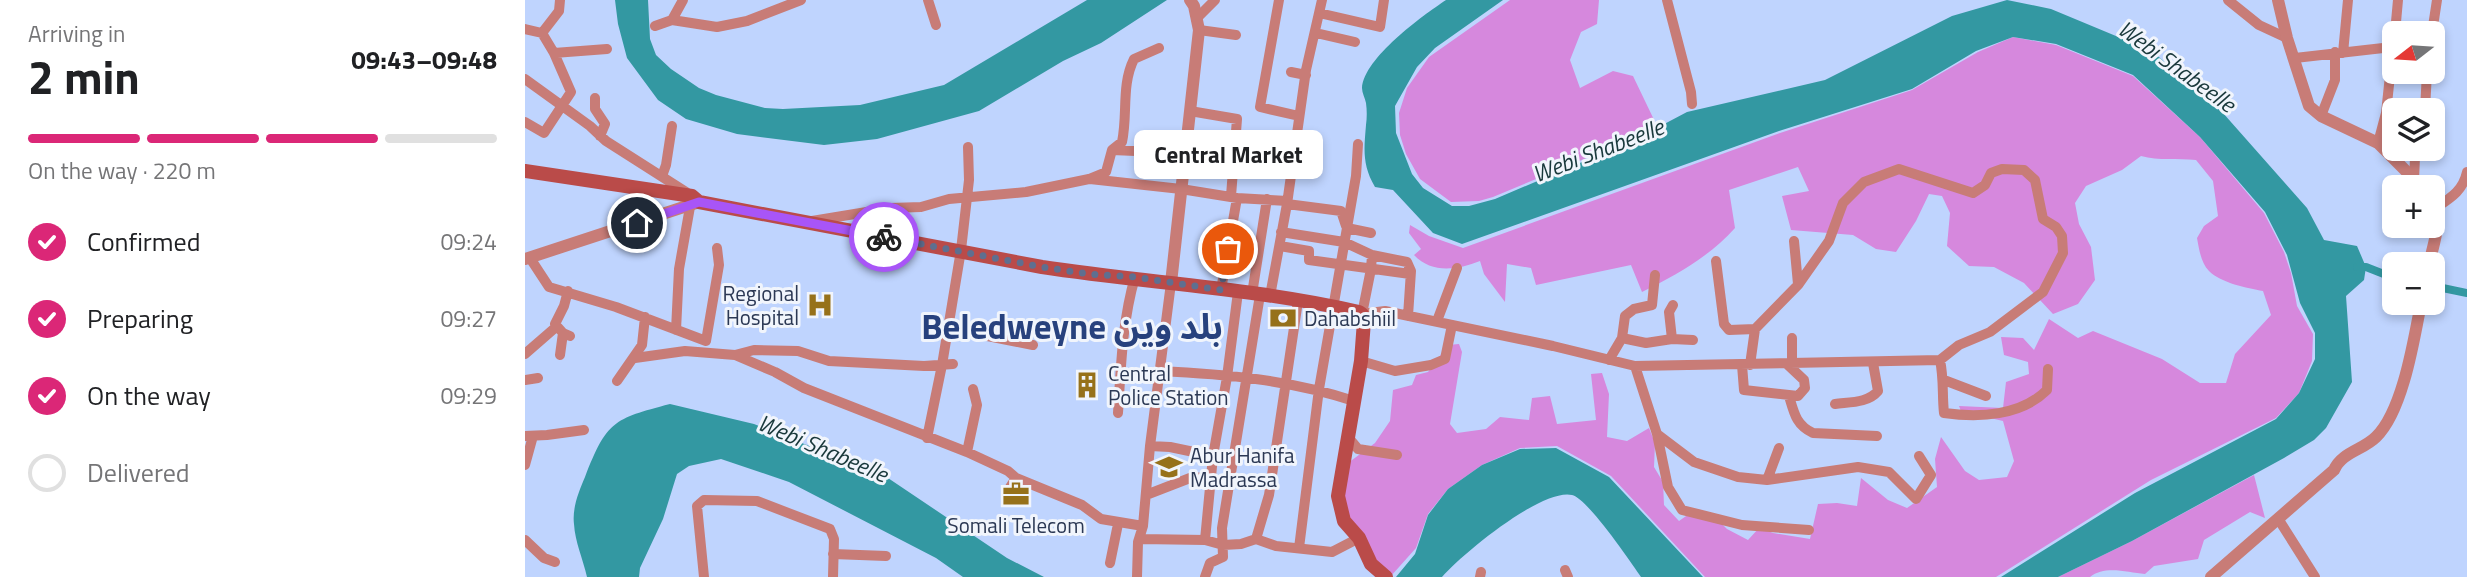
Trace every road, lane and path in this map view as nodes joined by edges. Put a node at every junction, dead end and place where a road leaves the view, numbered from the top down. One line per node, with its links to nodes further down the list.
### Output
1 (560, 0): 24 (street)
2 (683, 0): 17 (street)
3 (801, 0): 17 (street)
4 (928, 0): 20 (street)
5 (1190, 0): 21 (street)
6 (1215, 0): 21 (street)
7 (1279, 0): 43 (street)
8 (1322, 0): 16 (street)
9 (1667, 0): 40 (street)
10 (2228, 0): 27 (street)
11 (2279, 0): 27 (street)
12 (2348, 0): 33 (street)
13 (2398, 0): 18 (street)
14 (2437, 0): 19 (street)
15 (1384, 1): 16 (street)
16 (1319, 13): 25 (street)
17 (672, 20): 22 (street)
18 (2396, 21)
19 (2434, 21)
20 (936, 25)
21 (1198, 25): 26 (street); 42 (street)
22 (655, 26)
23 (525, 29): 24 (street)
24 (541, 33): 32 (street)
25 (1316, 33): 28 (street); 36 (street)
26 (1235, 35)
27 (2287, 38): 34 (street)
28 (1356, 42)
29 (2382, 42): 33 (street)
30 (1159, 48): 51 (street)
31 (607, 49): 32 (street)
32 (554, 53): 41 (street)
33 (2339, 53): 34 (street); 44 (street)
34 (2295, 58): 44 (street)
35 (1291, 72): 36 (street)
36 (1306, 75): 43 (street)
37 (525, 79): 41 (street)
38 (2389, 84): 49 (street)
39 (595, 98): 47 (street)
40 (1692, 104)
41 (561, 106): 45 (street); 47 (street)
42 (1191, 111): 52 (street); 60 (street)
43 (1299, 116): 64 (street)
44 (2321, 116): 49 (street)
45 (525, 122)
46 (673, 126): 56 (street)
47 (600, 136): 56 (street)
48 (1358, 144): 67 (street)
49 (2378, 144): 55 (street)
50 (968, 147): 61 (street)
51 (1112, 149): 52 (street); 57 (street)
52 (1184, 153): 58 (street)
53 (525, 171): 63 (main road)
54 (2467, 172): 59 (street)
55 (2409, 175)
56 (662, 176): 63 (street)
57 (1089, 179): 58 (street); 61 (street)
58 (1181, 189): 60 (street); 84 (street)
59 (2462, 195): 65 (street)
60 (1234, 197): 62 (street); 86 (street)
61 (968, 198): 66 (street); 74 (street)
62 (1267, 199): 64 (street); 88 (street)
63 (694, 202): 66 (main road); 76 (street); 100 (street)
64 (1287, 202): 67 (street); 68 (street)
65 (2445, 207)
66 (805, 222): 74 (main road)
67 (1347, 228): 69 (street); 71 (street)
68 (1281, 232): 71 (street); 72 (street)
69 (1371, 233)
70 (1794, 241): 85 (street)
71 (1344, 242): 75 (street); 78 (street)
72 (1280, 246): 78 (street); 88 (street)
73 (717, 248): 100 (street)
74 (961, 250): 83 (main road); 98 (street)
75 (1372, 255): 80 (street); 81 (street)
76 (527, 259): 87 (street)
77 (1716, 261): 99 (street)
78 (1341, 264): 80 (street); 91 (street)
79 (1457, 268): 96 (street)
80 (1371, 269): 81 (street); 92 (street)
81 (1409, 274): 94 (street)
82 (1655, 275): 102 (street)
83 (1135, 277): 84 (main road); 134 (street)
84 (1171, 283): 86 (main road); 120 (street)
85 (1798, 285): 99 (street); 112 (street)
86 (1221, 290): 88 (main road)
87 (568, 291): 95 (street); 101 (street)
88 (1255, 295): 89 (main road); 121 (street); 123 (street)
89 (1298, 301): 91 (main road); 127 (street)
90 (1673, 305): 104 (street)
91 (1332, 308): 92 (main road); 129 (street)
92 (1362, 314): 94 (street); 113 (main road)
93 (2418, 315): 153 (street)
94 (1408, 316): 96 (street)
95 (645, 317): 100 (street); 110 (street)
96 (1437, 321): 97 (street)
97 (1452, 325): 111 (street); 113 (street)
98 (947, 328): 106 (street); 116 (street)
99 (1755, 329): 117 (street)
100 (676, 330)
101 (563, 332): 107 (street); 108 (street)
102 (1622, 338): 104 (street); 111 (street)
103 (1792, 338): 115 (street)
104 (1672, 340): 105 (street)
105 (1693, 340)
106 (1033, 345)
107 (525, 354)
108 (560, 355)
109 (735, 355): 110 (street); 116 (street); 140 (street)
110 (635, 358): 126 (street)
111 (1609, 360): 118 (street)
112 (1940, 360): 114 (street); 125 (street)
113 (1361, 361): 132 (main road)
114 (1873, 363): 115 (street); 133 (street)
115 (1789, 364): 117 (street); 130 (street)
116 (948, 365): 140 (street)
117 (1746, 365): 118 (street); 130 (street)
118 (1635, 366): 136 (street)
119 (2048, 369): 125 (street)
120 (1159, 371): 121 (street); 141 (street)
121 (1227, 377): 123 (street); 145 (street)
122 (538, 378): 124 (street)
123 (1246, 379): 127 (street); 162 (street)
124 (525, 380)
125 (1944, 380): 131 (street)
126 (617, 381)
127 (1285, 382): 129 (street); 159 (street)
128 (973, 389): 143 (street)
129 (1319, 389): 132 (street); 163 (street)
130 (1789, 396): 138 (street)
131 (1986, 396)
132 (1354, 401): 139 (main road)
133 (1835, 404)
134 (1118, 413)
135 (584, 430): 137 (street)
136 (1657, 434): 150 (street); 156 (street)
137 (529, 436): 147 (street)
138 (1877, 436)
139 (1348, 437): 144 (street); 157 (main road)
140 (927, 438): 143 (street)
141 (1150, 446): 145 (street); 152 (street)
142 (1779, 448): 150 (street)
143 (967, 452): 149 (street)
144 (1397, 455)
145 (1213, 456): 148 (street)
146 (1919, 456): 150 (street)
147 (525, 465)
148 (1212, 477): 152 (street); 161 (street)
149 (1016, 478): 151 (street); 154 (street)
150 (1767, 480)
151 (1007, 492)
152 (1146, 495): 155 (street)
153 (2279, 520): 169 (street); 174 (street)
154 (1118, 524): 155 (street); 167 (street)
155 (1143, 526): 158 (street)
156 (1809, 530)
157 (1359, 538): 163 (street); 168 (main road)
158 (1141, 539): 161 (street); 172 (street)
159 (1256, 539): 162 (street); 163 (street)
160 (525, 540): 166 (street)
161 (1205, 540): 162 (street)
162 (1223, 545): 173 (street)
163 (1299, 548)
164 (833, 554): 165 (street); 170 (street); 171 (street)
165 (886, 556)
166 (555, 562)
167 (1110, 562)
168 (1384, 575)
169 (2313, 576)
170 (704, 577)
171 (832, 577)
172 (1137, 577)
173 (1205, 577)
174 (2211, 577)

